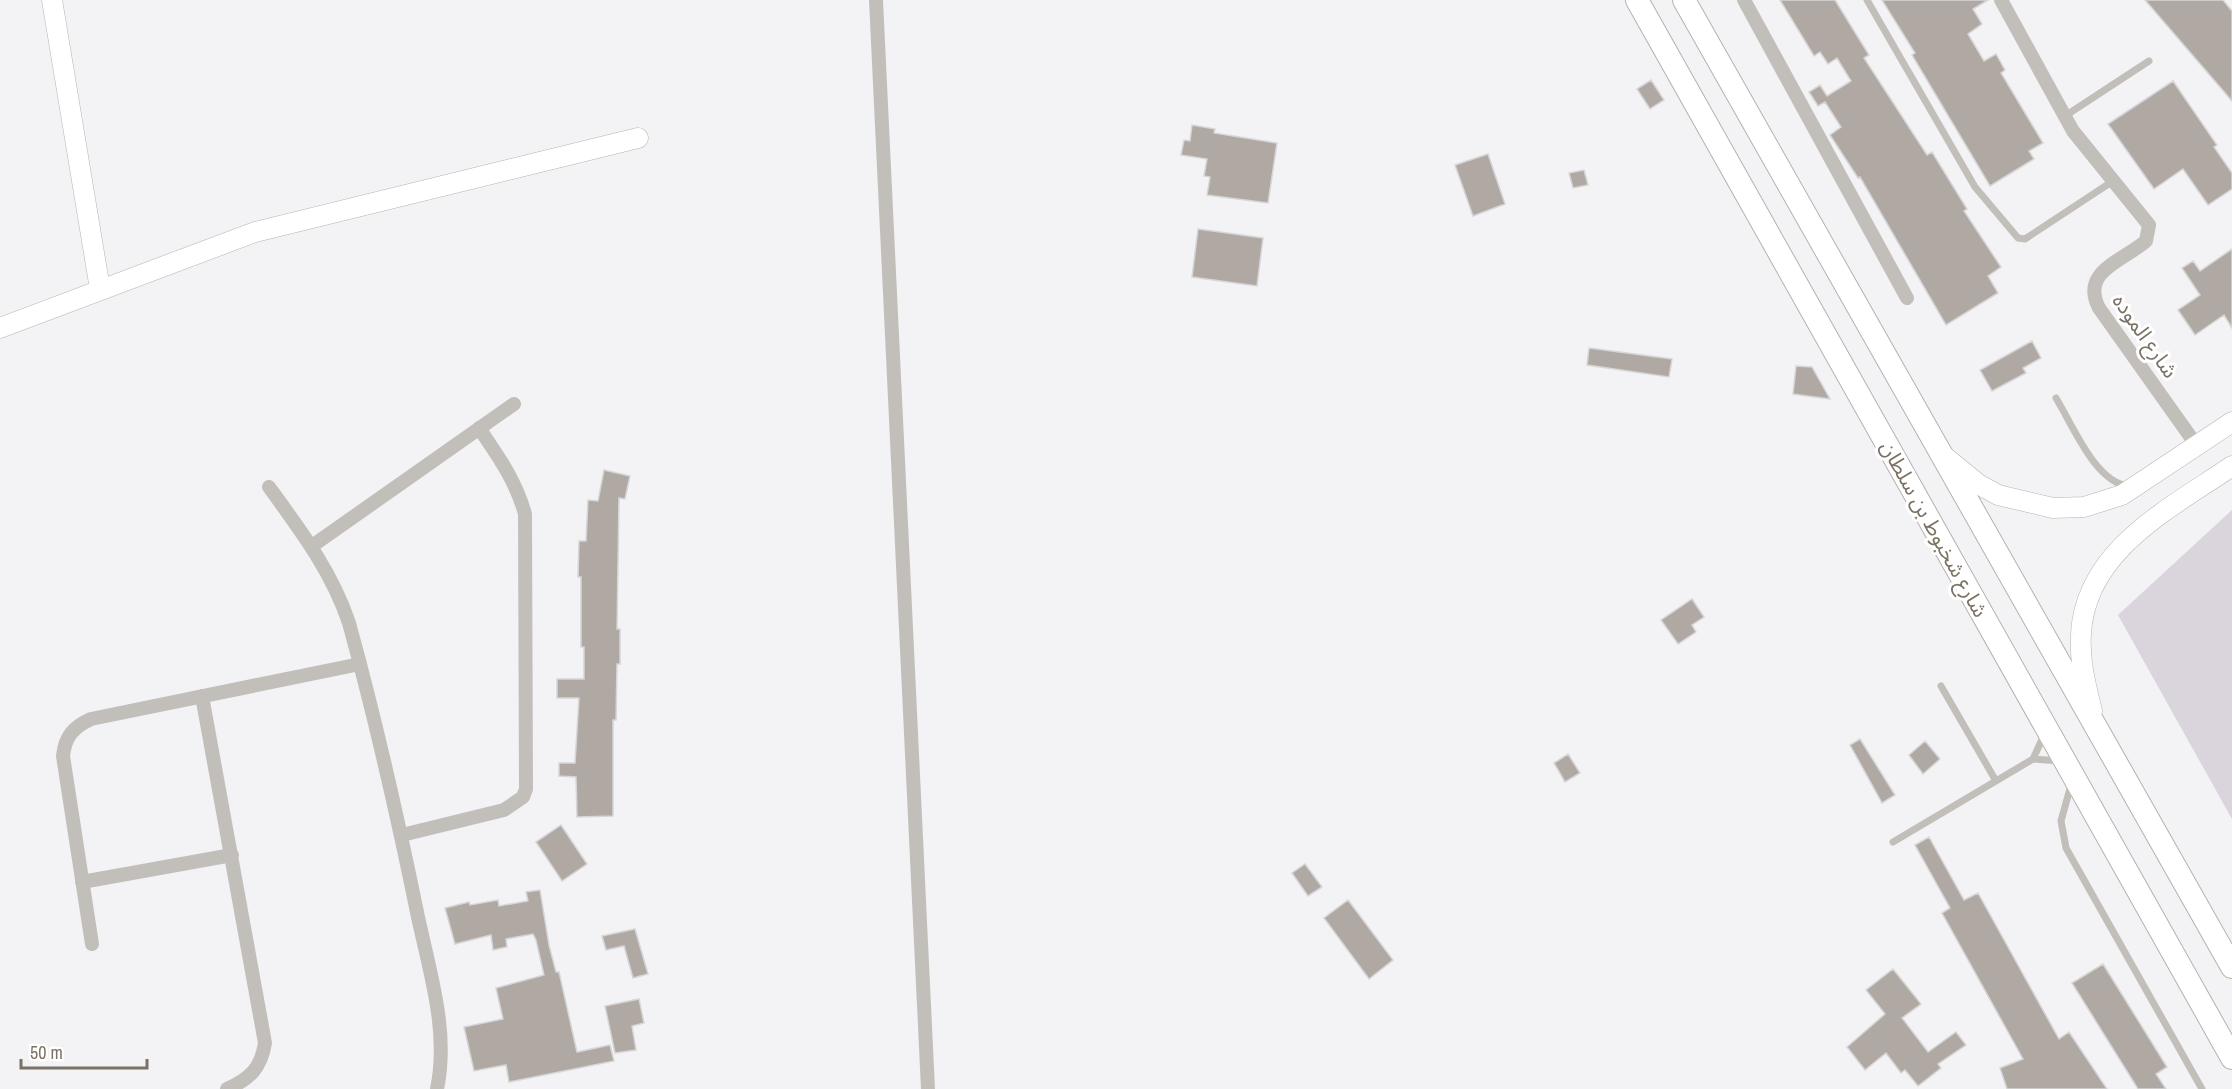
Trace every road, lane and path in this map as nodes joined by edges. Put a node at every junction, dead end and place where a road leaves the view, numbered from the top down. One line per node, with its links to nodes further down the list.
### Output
1 (52, 0): 12 (street)
2 (876, 0): 42 (street)
3 (1637, 0): 29 (main road, شارع شخبوط بن سلطان)
4 (1684, 0): 20 (main road, شارع شخبوط بن سلطان)
5 (1744, 0): 13 (street)
6 (1867, 0): 11 (lane)
7 (2001, 0): 9 (street, شارع الموده)
8 (2149, 61): 9 (lane)
9 (2065, 116): 11 (street, شارع الموده)
10 (638, 138): 12 (street)
11 (2113, 181): 19 (street, شارع الموده)
12 (100, 289): 14 (street)
13 (1907, 298)
14 (0, 328)
15 (2056, 398): 23 (lane)
16 (514, 404): 18 (street)
17 (2232, 422): 19 (street)
18 (479, 428): 24 (street); 33 (street)
19 (2197, 446): 23 (street)
20 (1942, 454): 23 (street); 28 (main road, شارع شخبوط بن سلطان)
21 (2232, 466): 28 (street)
22 (269, 487): 24 (street)
23 (2134, 487)
24 (312, 546): 25 (street)
25 (360, 664): 27 (street); 33 (street)
26 (1941, 687): 32 (lane)
27 (202, 696): 35 (street); 36 (street)
28 (2094, 723): 38 (main road, شارع شخبوط بن سلطان)
29 (2046, 729): 30 (lane); 31 (main road, شارع شخبوط بن سلطان)
30 (2033, 759): 31 (lane); 32 (lane)
31 (2069, 770): 39 (main road, شارع شخبوط بن سلطان); 43 (lane)
32 (1996, 781): 34 (lane)
33 (402, 835): 41 (street)
34 (1893, 842)
35 (232, 855): 36 (street); 40 (street)
36 (82, 882): 37 (street)
37 (92, 944)
38 (2232, 968)
39 (2232, 1058)
40 (227, 1089)
41 (437, 1089)
42 (928, 1089)
43 (2202, 1089)

